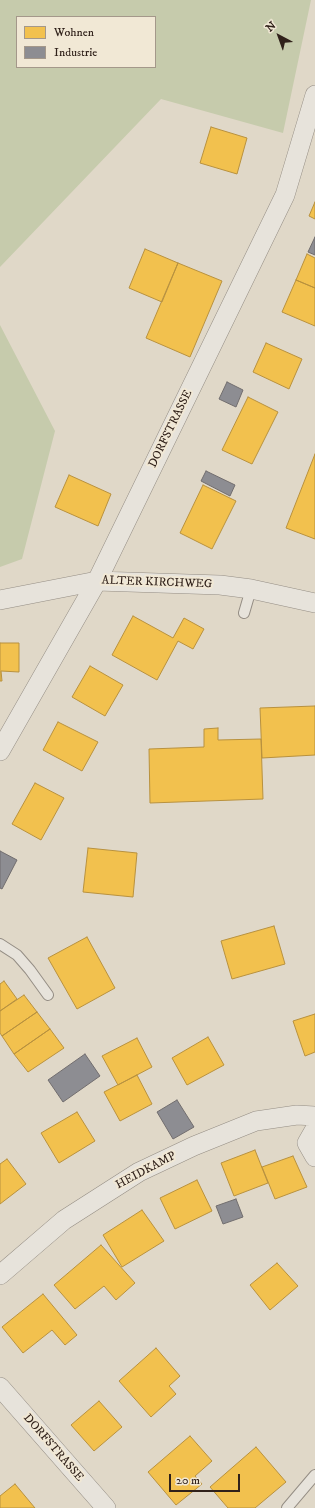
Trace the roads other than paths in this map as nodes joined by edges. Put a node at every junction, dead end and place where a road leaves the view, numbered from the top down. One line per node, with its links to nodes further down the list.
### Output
1 (315, 95): 2 (street, DORFSTRASSE)
2 (96, 581): 3 (street, ALTER KIRCHWEG); 4 (street, ALTER KIRCHWEG); 7 (street, DORFSTRASSE)
3 (251, 589): 5 (street, ALTER KIRCHWEG); 6 (lane)
4 (0, 600)
5 (315, 603)
6 (244, 613)
7 (0, 751)
8 (0, 944): 9 (lane)
9 (48, 995)
10 (315, 1116): 13 (street, HEIDKAMP)
11 (315, 1129): 12 (street)
12 (315, 1158)
13 (0, 1275)
14 (0, 1387): 16 (street, DORFSTRASSE)
15 (315, 1475): 17 (lane)
16 (106, 1508)
17 (287, 1508)

